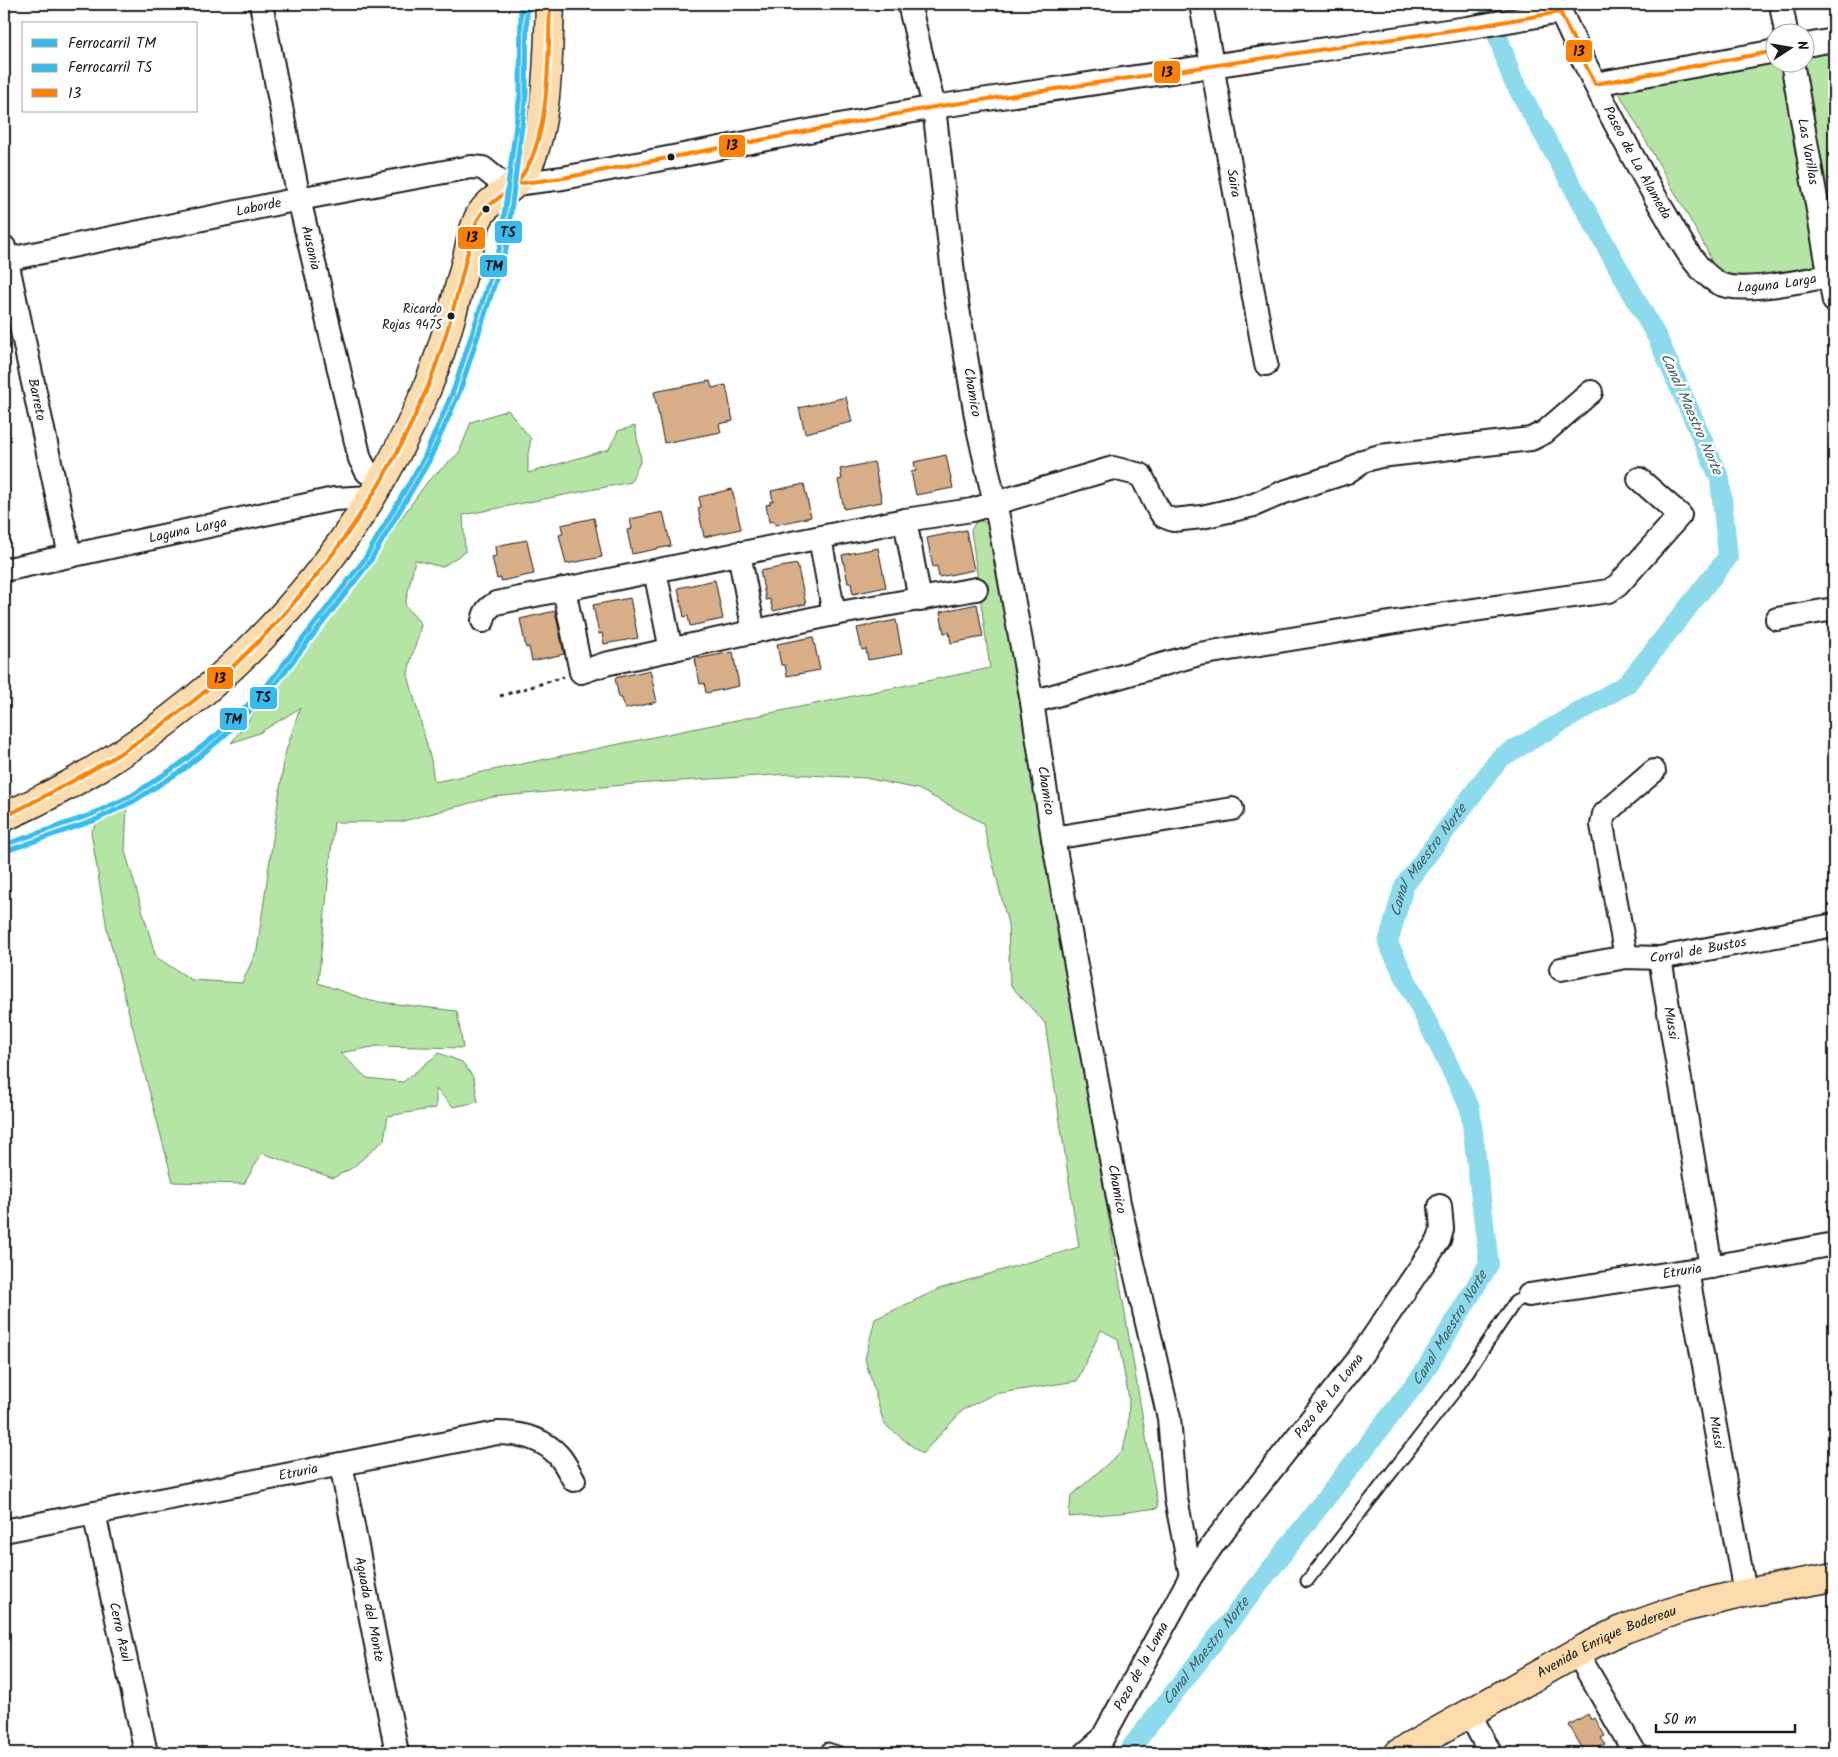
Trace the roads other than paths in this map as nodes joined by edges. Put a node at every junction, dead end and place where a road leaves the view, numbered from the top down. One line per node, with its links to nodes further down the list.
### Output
1 (261, 4): 16 (street, Ausonia)
2 (550, 4): 15 (main road)
3 (909, 4): 14 (street, Chamico)
4 (1201, 4): 11 (street, Saira)
5 (1781, 4): 7 (street)
6 (1559, 8): 11 (street); 13 (street, Paseo de La Alameda)
7 (1784, 22)
8 (1834, 40): 9 (street)
9 (1816, 43)
10 (1766, 53): 13 (street)
11 (1213, 67): 14 (street); 21 (street, Saira)
12 (1794, 72): 18 (street, Las Varillas)
13 (1595, 84): 19 (street, Paseo de La Alameda)
14 (934, 107): 15 (street); 25 (street, Chamico)
15 (512, 186): 16 (street, Laborde); 24 (main road)
16 (299, 199): 17 (street, Laborde); 24 (street, Ausonia)
17 (5, 255): 29 (street, Barreto)
18 (1832, 276): 19 (street, Laguna Larga); 20 (street, Las Varillas)
19 (1719, 283)
20 (1834, 301)
21 (1266, 364)
22 (1591, 392): 25 (street)
23 (1639, 479): 41 (street)
24 (377, 489): 29 (street, Laguna Larga); 44 (main road)
25 (995, 504): 26 (street); 41 (street, Chamico)
26 (905, 520): 27 (street); 34 (street)
27 (820, 538): 28 (street); 36 (street)
28 (740, 553): 31 (street); 39 (street)
29 (70, 556): 30 (street, Laguna Larga)
30 (4, 570)
31 (655, 570): 32 (street); 40 (street)
32 (564, 589): 38 (street); 40 (street)
33 (976, 589): 34 (street)
34 (920, 600): 36 (street)
35 (1834, 609): 37 (street)
36 (834, 614): 39 (street)
37 (1777, 619)
38 (483, 621)
39 (754, 632): 40 (street)
40 (671, 650)
41 (1032, 702): 45 (street, Chamico)
42 (1654, 771): 47 (street)
43 (1232, 809): 45 (street)
44 (4, 817)
45 (1053, 838): 59 (street, Chamico)
46 (1834, 925): 48 (street, Corral de Bustos)
47 (1626, 957): 48 (street, Corral de Bustos); 49 (street, Corral de Bustos)
48 (1660, 958): 52 (street, Mussi)
49 (1561, 969)
50 (1440, 1206): 59 (street, Pozo de La Loma)
51 (1834, 1244): 52 (street, Etruria)
52 (1712, 1267): 53 (street, Etruria)
53 (1687, 1271): 54 (street, Etruria); 62 (street, Mussi)
54 (1530, 1295): 61 (lane)
55 (341, 1464): 56 (street, Etruria); 57 (street, Etruria); 66 (street, Aguada del Monte)
56 (574, 1480)
57 (94, 1513): 58 (street, Etruria); 65 (street, Cerro Azul)
58 (4, 1531)
59 (1191, 1576): 67 (street, Pozo de la Loma)
60 (1834, 1577): 62 (main road, Avenida Enrique Bodereau)
61 (1307, 1581)
62 (1746, 1593): 63 (main road, Avenida Enrique Bodereau)
63 (1578, 1653): 64 (main road, Avenida Enrique Bodereau); 70 (street)
64 (1470, 1714): 68 (main road, Avenida Enrique Bodereau); 69 (street)
65 (146, 1753)
66 (397, 1753)
67 (1086, 1753)
68 (1399, 1753)
69 (1490, 1753)
70 (1634, 1753)

